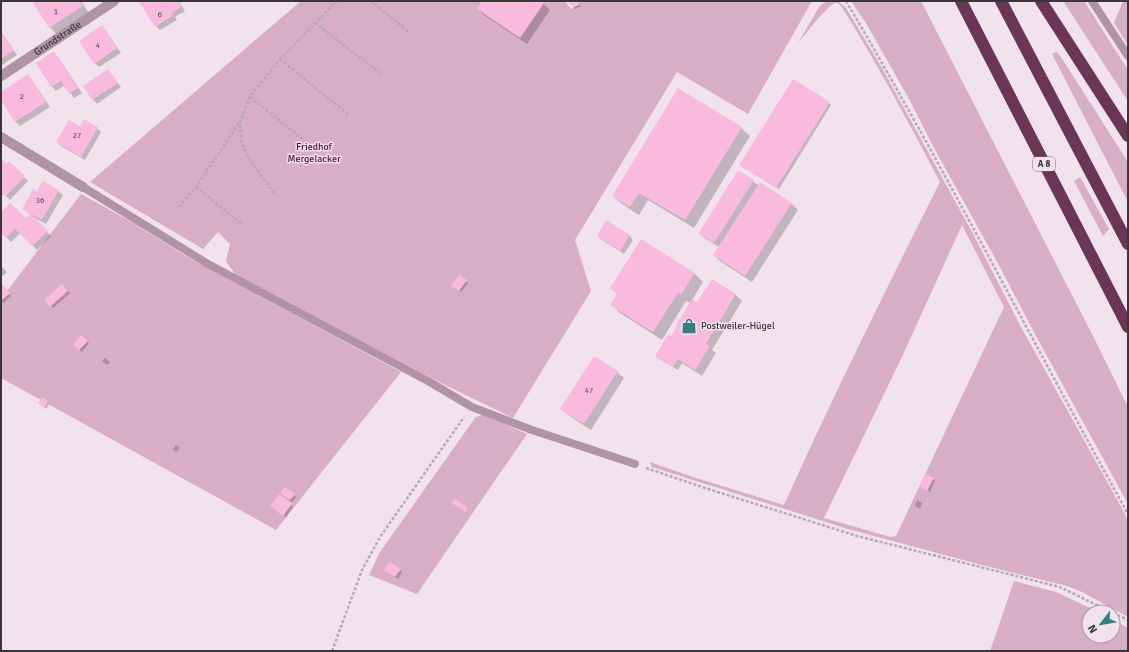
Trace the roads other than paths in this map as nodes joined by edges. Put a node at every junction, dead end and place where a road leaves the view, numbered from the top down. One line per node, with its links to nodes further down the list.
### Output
1 (114, 1): 7 (street, Grundstraße)
2 (961, 1): 12 (highway, A 8)
3 (1001, 1): 11 (highway)
4 (1041, 1): 8 (highway)
5 (1092, 1): 6 (lane)
6 (1128, 56)
7 (1, 76)
8 (1128, 136)
9 (1, 137): 10 (street)
10 (83, 187): 13 (lane)
11 (1128, 244)
12 (1128, 327)
13 (635, 464)

